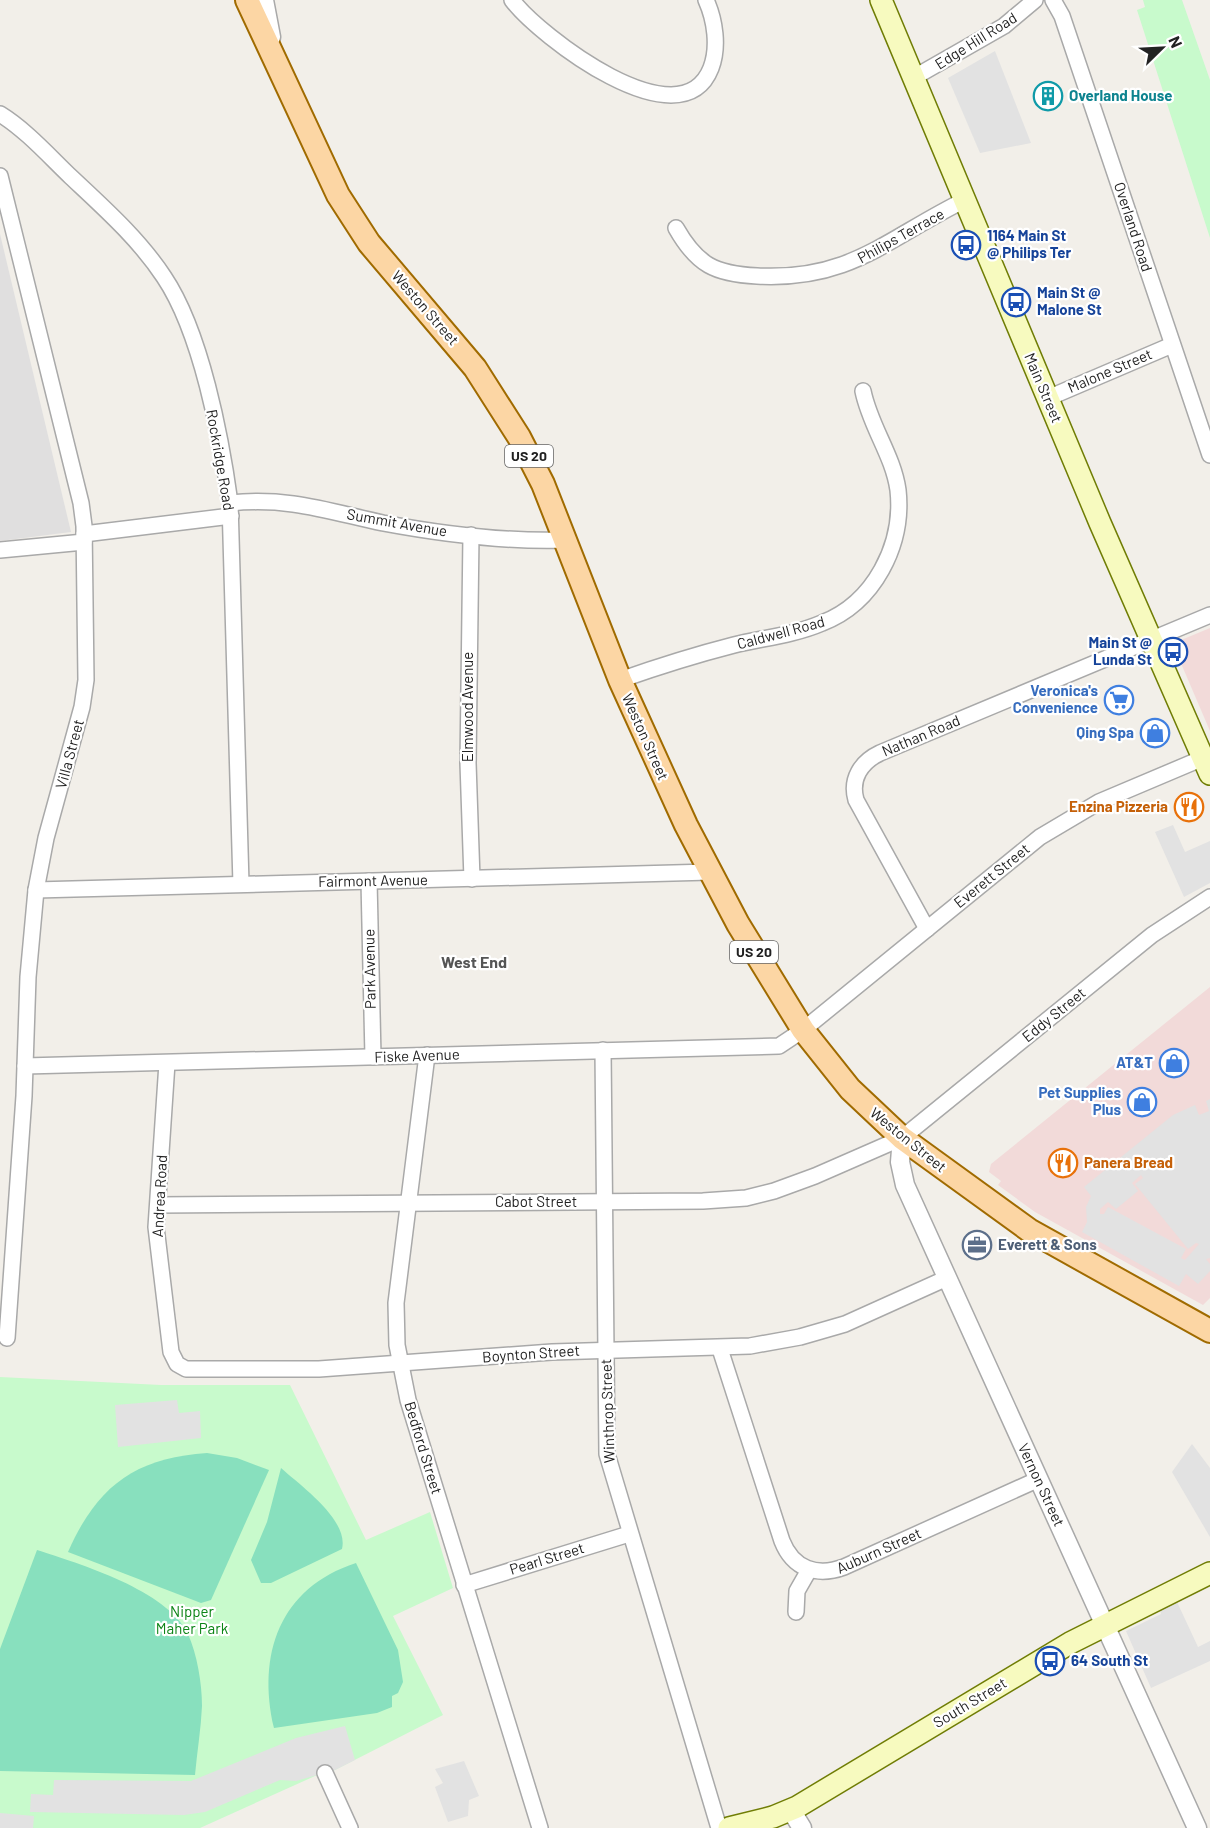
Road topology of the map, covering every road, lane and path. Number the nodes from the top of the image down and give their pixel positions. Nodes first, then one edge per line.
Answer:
1 (247, 0) edge
2 (264, 0) edge
3 (512, 0) edge
4 (706, 0) edge
5 (881, 0) edge
6 (1035, 0) edge
7 (1053, 0) edge
8 (913, 78) junction
9 (283, 79) junction
10 (0, 114) edge
11 (0, 176) edge
12 (965, 200) junction
13 (675, 228) dead end
14 (1172, 345) junction
15 (863, 392) dead end
16 (1048, 398) junction
17 (1210, 455) edge
18 (230, 509) junction
19 (471, 535) junction
20 (84, 538) junction
21 (565, 540) junction
22 (0, 550) edge
23 (1210, 615) edge
24 (1151, 640) junction
25 (620, 680) junction
26 (1207, 766) edge
27 (710, 872) junction
28 (472, 879) junction
29 (369, 881) junction
30 (241, 884) junction
31 (36, 890) junction
32 (1210, 897) edge
33 (927, 929) junction
34 (803, 1030) junction
35 (603, 1050) junction
36 (427, 1055) junction
37 (373, 1057) junction
38 (167, 1063) junction
39 (26, 1066) junction
40 (902, 1138) junction
41 (604, 1202) junction
42 (408, 1203) junction
43 (158, 1205) junction
44 (6, 1242) edge
45 (947, 1278) junction
46 (1210, 1331) edge
47 (6, 1338) dead end
48 (720, 1349) junction
49 (605, 1350) junction
50 (177, 1364) joint
51 (399, 1364) junction
52 (1039, 1479) junction
53 (629, 1534) junction
54 (809, 1570) junction
55 (1210, 1573) edge
56 (464, 1585) junction
57 (796, 1611) dead end
58 (1104, 1624) junction
59 (325, 1773) dead end
60 (791, 1810) junction
61 (350, 1828) edge
62 (540, 1828) edge
63 (719, 1828) edge
64 (729, 1828) edge
65 (802, 1828) edge
66 (1197, 1828) edge

1 - 9 main road, Weston Street / US 20
2 - 9 street
3 - 4 street
5 - 8 main road, Main Street
6 - 8 street, Edge Hill Road
7 - 14 street, Overland Road
8 - 12 main road, Main Street
9 - 21 main road, Weston Street / US 20
10 - 18 street, Rockridge Road
11 - 20 street, Villa Street
12 - 13 street, Philips Terrace
12 - 16 main road, Main Street
14 - 16 street, Malone Street
14 - 17 street, Overland Road
15 - 25 street, Caldwell Road
16 - 24 main road, Main Street
18 - 19 street, Summit Avenue
18 - 20 street, Summit Avenue
18 - 30 street, Rockridge Road
19 - 21 street, Summit Avenue
19 - 28 street, Elmwood Avenue
20 - 22 street, Summit Avenue
20 - 31 street, Villa Street
21 - 25 main road, Weston Street / US 20
23 - 24 street, Nathan Road
24 - 26 main road, Main Street
24 - 33 street, Nathan Road
25 - 27 main road, Weston Street / US 20
26 - 33 street, Everett Street
27 - 28 street, Fairmont Avenue
27 - 34 main road, Weston Street / US 20
28 - 29 street, Fairmont Avenue
29 - 30 street, Fairmont Avenue
29 - 37 street, Park Avenue
30 - 31 street, Fairmont Avenue
31 - 39 street, Villa Street
32 - 40 street, Eddy Street
33 - 34 street, Everett Street
34 - 35 street, Fiske Avenue
34 - 40 main road, Weston Street / US 20
35 - 36 street, Fiske Avenue
35 - 41 street, Winthrop Street
36 - 37 street, Fiske Avenue
36 - 42 street, Bedford Street
37 - 38 street, Fiske Avenue
38 - 39 street, Fiske Avenue
38 - 43 street, Andrea Road
39 - 44 street, Villa Street
40 - 41 street, Cabot Street
40 - 45 street, Vernon Street
40 - 46 main road, Weston Street / US 20
41 - 42 street, Cabot Street
41 - 49 street, Winthrop Street
42 - 43 street, Cabot Street
42 - 51 street, Bedford Street
43 - 50 street, Andrea Road
44 - 47 street, Villa Street
45 - 48 street, Boynton Street
45 - 52 street, Vernon Street
48 - 49 street, Boynton Street
48 - 54 street
49 - 51 street, Boynton Street
49 - 53 street, Winthrop Street
50 - 51 street, Boynton Street
51 - 56 street, Bedford Street
52 - 54 street, Auburn Street
52 - 58 street, Vernon Street
53 - 56 street, Pearl Street
53 - 63 street, Winthrop Street
54 - 57 street
55 - 58 main road, South Street
56 - 62 street, Bedford Street
58 - 60 main road, South Street
58 - 66 street, Vernon Street
59 - 61 street
60 - 64 main road, South Street
60 - 65 street

